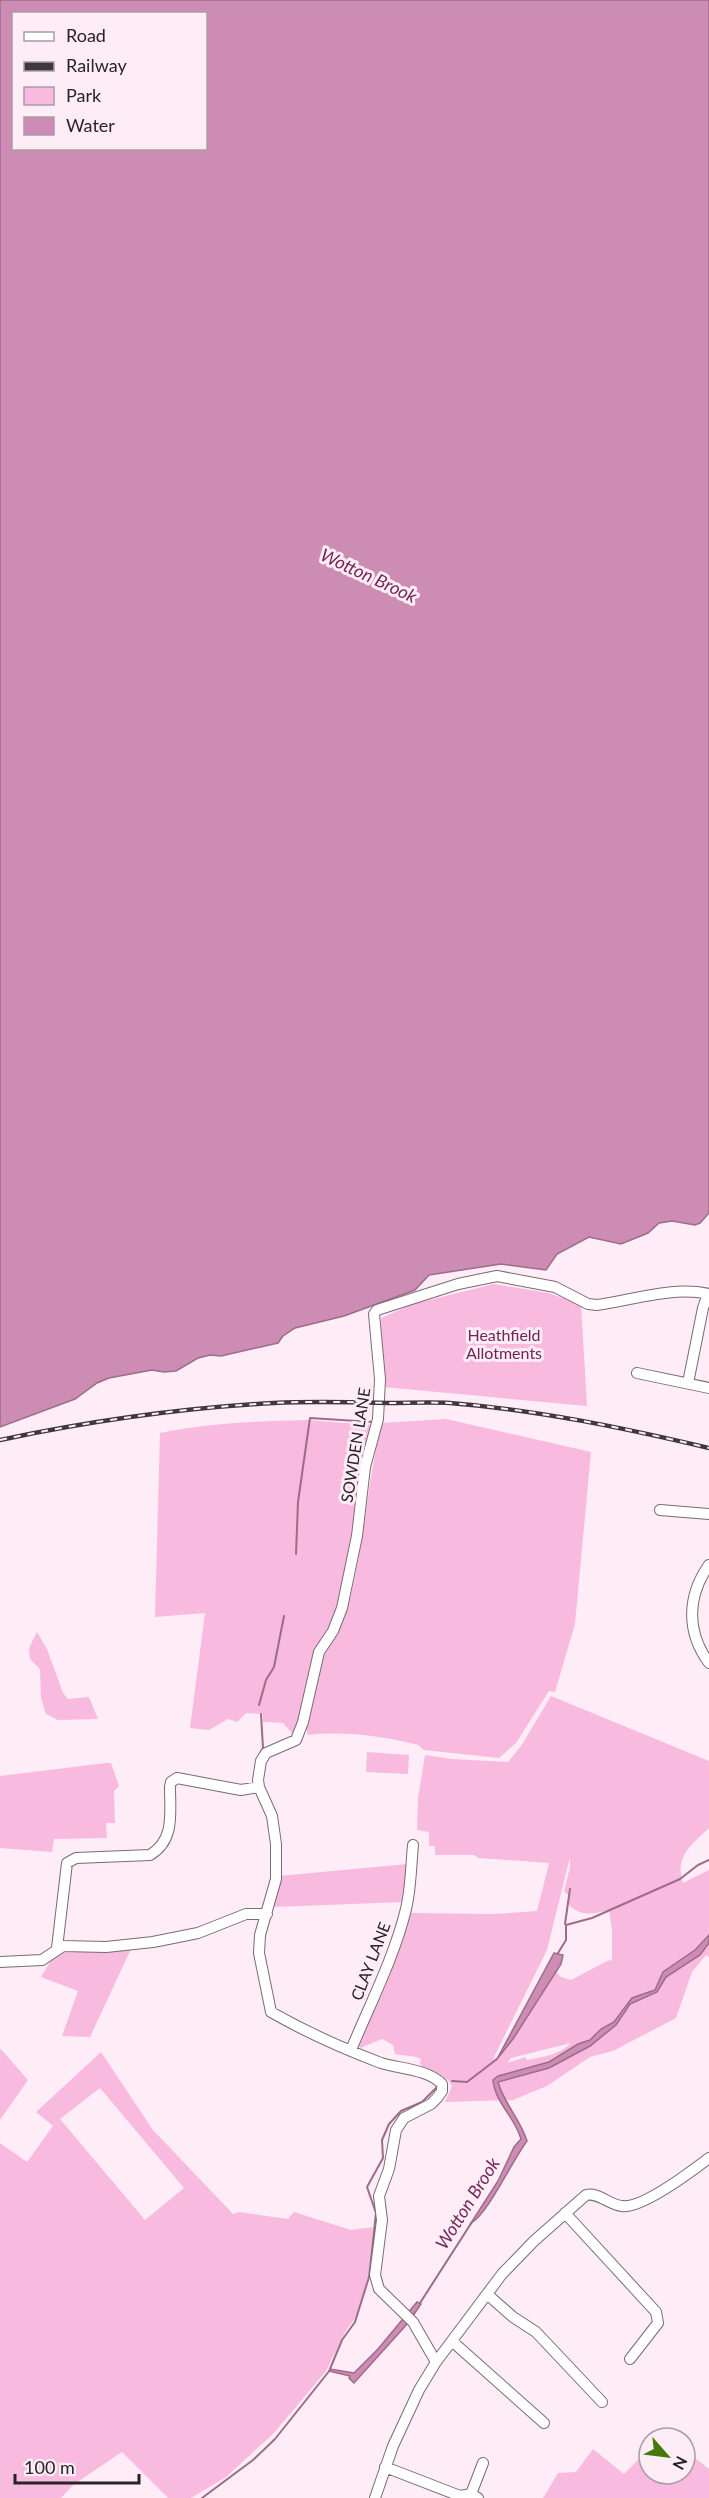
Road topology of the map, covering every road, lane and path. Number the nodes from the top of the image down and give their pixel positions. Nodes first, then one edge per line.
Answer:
1 (709, 1294) edge
2 (637, 1373) dead end
3 (688, 1383) junction
4 (709, 1388) edge
5 (660, 1510) dead end
6 (709, 1514) edge
7 (709, 1565) edge
8 (709, 1663) edge
9 (258, 1787) junction
10 (412, 1845) dead end
11 (267, 1914) junction
12 (57, 1948) junction
13 (0, 1962) edge
14 (351, 2050) junction
15 (709, 2158) edge
16 (565, 2213) junction
17 (488, 2295) junction
18 (453, 2342) junction
19 (630, 2359) dead end
20 (436, 2362) junction
21 (602, 2402) dead end
22 (544, 2422) dead end
23 (483, 2463) dead end
24 (385, 2467) junction
25 (475, 2496) edge
26 (375, 2498) edge

1 - 3 street
1 - 9 street, SOWDEN LANE
2 - 3 street
3 - 4 street
5 - 6 street
7 - 8 street
9 - 11 street
9 - 12 street
10 - 14 street, CLAY LANE
11 - 12 street
11 - 14 street
12 - 13 street
14 - 20 street
15 - 16 street
16 - 17 street
16 - 19 street
17 - 18 street
17 - 21 street
18 - 20 street
18 - 22 street
20 - 24 street
23 - 25 street
24 - 25 street
24 - 26 street

